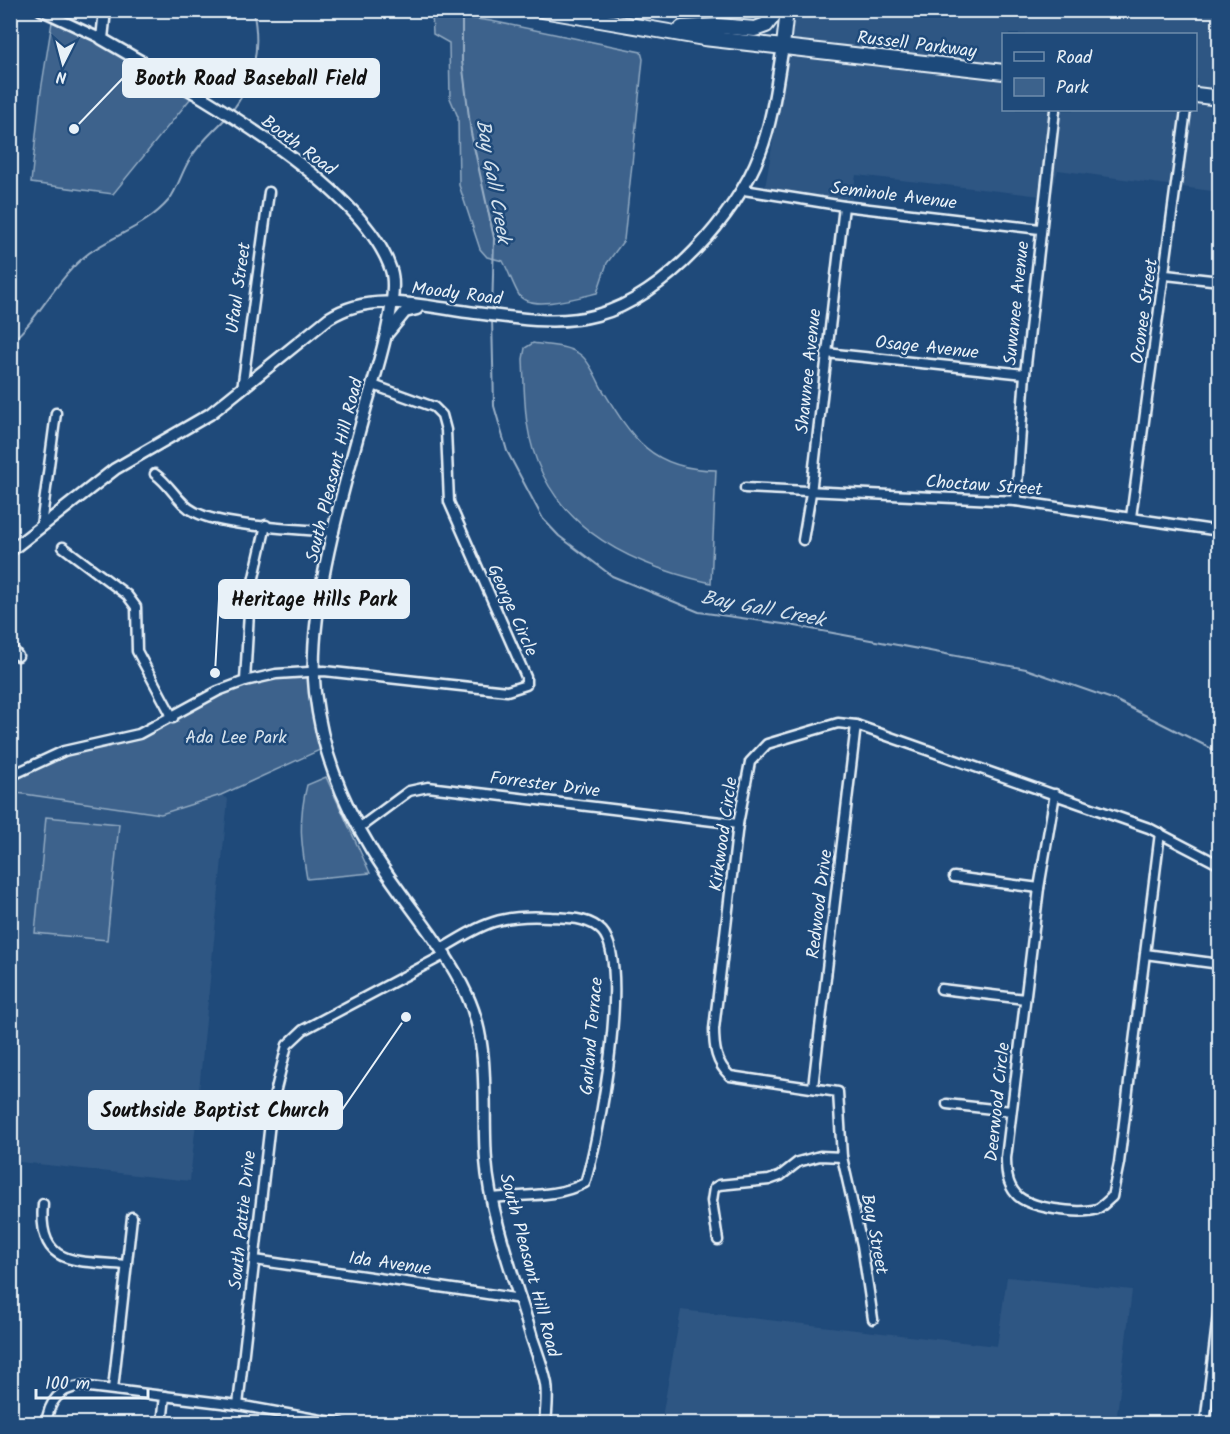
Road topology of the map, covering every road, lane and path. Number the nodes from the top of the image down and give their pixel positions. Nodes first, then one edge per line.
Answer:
1 (40, 10) edge
2 (105, 10) edge
3 (542, 10) edge
4 (777, 10) edge
5 (787, 10) edge
6 (657, 30) junction
7 (102, 39) junction
8 (783, 46) junction
9 (1002, 72) edge
10 (1197, 95) edge
11 (1220, 98) edge
12 (1055, 111) edge
13 (1186, 111) edge
14 (744, 190) junction
15 (269, 192) dead end
16 (844, 206) junction
17 (1040, 229) junction
18 (1166, 275) junction
19 (1220, 281) edge
20 (391, 303) junction
21 (430, 308) junction
22 (384, 336) junction
23 (826, 353) junction
24 (1025, 374) junction
25 (373, 385) junction
26 (242, 389) junction
27 (56, 413) dead end
28 (155, 474) dead end
29 (745, 488) dead end
30 (811, 493) junction
31 (1016, 501) junction
32 (1131, 517) junction
33 (266, 525) junction
34 (41, 526) junction
35 (1220, 531) edge
36 (334, 532) junction
37 (803, 540) dead end
38 (63, 547) dead end
39 (10, 551) edge
40 (10, 645) edge
41 (18, 656) dead end
42 (314, 671) junction
43 (245, 681) junction
44 (173, 718) junction
45 (856, 725) junction
46 (10, 776) edge
47 (1055, 794) junction
48 (738, 824) junction
49 (359, 828) junction
50 (1160, 833) junction
51 (1220, 865) edge
52 (954, 877) dead end
53 (1039, 888) junction
54 (445, 951) junction
55 (1145, 954) junction
56 (1220, 964) edge
57 (941, 989) dead end
58 (1024, 999) junction
59 (813, 1087) junction
60 (947, 1104) dead end
61 (1011, 1111) junction
62 (842, 1156) junction
63 (493, 1198) junction
64 (44, 1204) dead end
65 (132, 1217) dead end
66 (718, 1240) dead end
67 (255, 1260) junction
68 (127, 1265) junction
69 (1220, 1298) edge
70 (521, 1299) junction
71 (873, 1318) dead end
72 (113, 1389) junction
73 (165, 1396) junction
74 (238, 1405) junction
75 (46, 1424) edge
76 (162, 1424) edge
77 (343, 1424) edge
78 (545, 1424) edge
79 (1205, 1424) edge

1 - 7 street, Booth Road
2 - 7 street
3 - 6 main road, Russell Parkway
4 - 6 main road
5 - 8 main road, Moody Road
6 - 8 main road, Russell Parkway
7 - 20 street, Booth Road
8 - 9 main road, Russell Parkway
8 - 14 street, Moody Road
10 - 11 main road
12 - 17 street, Suwanee Avenue
13 - 18 street, Oconee Street
14 - 16 street, Seminole Avenue
14 - 21 street, Moody Road
15 - 26 street, Ufaul Street
16 - 17 street, Seminole Avenue
16 - 23 street, Shawnee Avenue
17 - 24 street, Suwanee Avenue
18 - 19 street
18 - 32 street, Oconee Street
20 - 21 street, Moody Road
20 - 22 street, South Pleasant Hill Road
20 - 26 street, Moody Road
21 - 22 street
22 - 25 street, South Pleasant Hill Road
23 - 24 street, Osage Avenue
23 - 30 street, Shawnee Avenue
24 - 31 street, Suwanee Avenue
25 - 36 street, South Pleasant Hill Road
25 - 42 street, George Circle
26 - 34 street, Moody Road
27 - 34 street
28 - 33 street
29 - 30 street, Choctaw Street
30 - 31 street, Choctaw Street
30 - 37 street, Shawnee Avenue
31 - 32 street, Choctaw Street
32 - 35 street, Choctaw Street
33 - 36 street
33 - 43 street
34 - 39 street, Moody Road
36 - 42 street, South Pleasant Hill Road
38 - 44 street
40 - 41 street
42 - 43 street
42 - 49 street, South Pleasant Hill Road
43 - 44 street
44 - 46 street
45 - 47 street, Kirkwood Circle
45 - 48 street, Kirkwood Circle
45 - 59 street, Redwood Drive
47 - 50 street, Kirkwood Circle
47 - 53 street, Deerwood Circle
48 - 49 street, Forrester Drive
48 - 59 street, Kirkwood Circle
49 - 54 street, South Pleasant Hill Road
50 - 51 street, Kirkwood Circle
50 - 55 street, Deerwood Circle
52 - 53 street
53 - 58 street, Deerwood Circle
54 - 63 street, South Pleasant Hill Road
54 - 63 street, Garland Terrace
54 - 67 street, South Pattie Drive
55 - 56 street
55 - 61 street, Deerwood Circle
57 - 58 street
58 - 61 street, Deerwood Circle
59 - 62 street, Kirkwood Circle
60 - 61 street
62 - 66 street
62 - 71 street, Bay Street
63 - 70 street, South Pleasant Hill Road
64 - 68 street
65 - 68 street
67 - 70 street, Ida Avenue
67 - 74 street, South Pattie Drive
68 - 72 street
69 - 79 street
70 - 78 street, South Pleasant Hill Road
72 - 73 street
72 - 75 street
73 - 74 street
73 - 76 street
74 - 77 street

